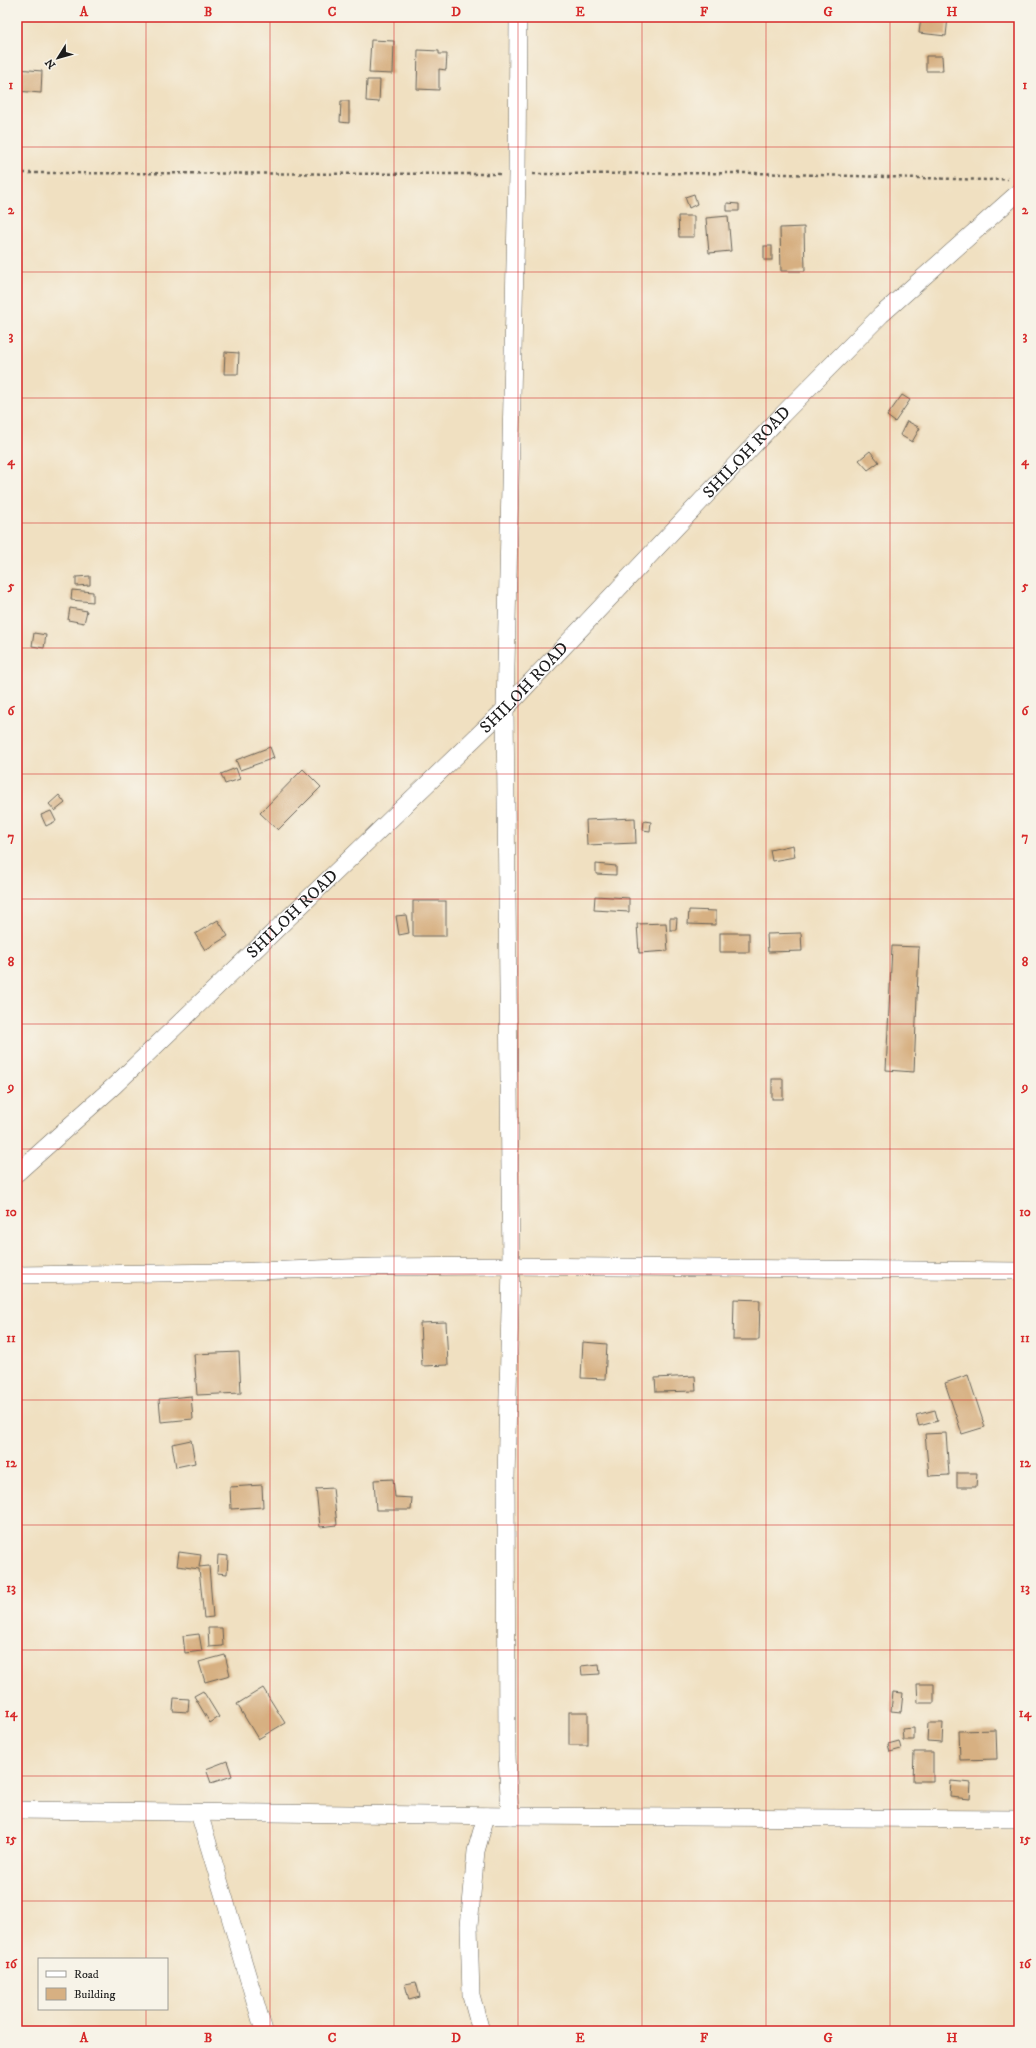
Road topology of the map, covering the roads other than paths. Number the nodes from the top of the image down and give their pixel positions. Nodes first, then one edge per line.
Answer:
1 (518, 17) edge
2 (1019, 192) edge
3 (505, 709) junction
4 (17, 1173) edge
5 (511, 1266) junction
6 (1019, 1271) edge
7 (17, 1275) edge
8 (17, 1810) edge
9 (199, 1813) junction
10 (486, 1816) junction
11 (510, 1816) junction
12 (1019, 1819) edge
13 (264, 2031) edge
14 (481, 2031) edge

1 - 3 street
2 - 3 street, SHILOH ROAD
3 - 4 street, SHILOH ROAD
3 - 5 street
5 - 6 street
5 - 7 street
5 - 11 street
8 - 9 street
9 - 10 street
9 - 13 street
10 - 11 street
10 - 14 street
11 - 12 street

